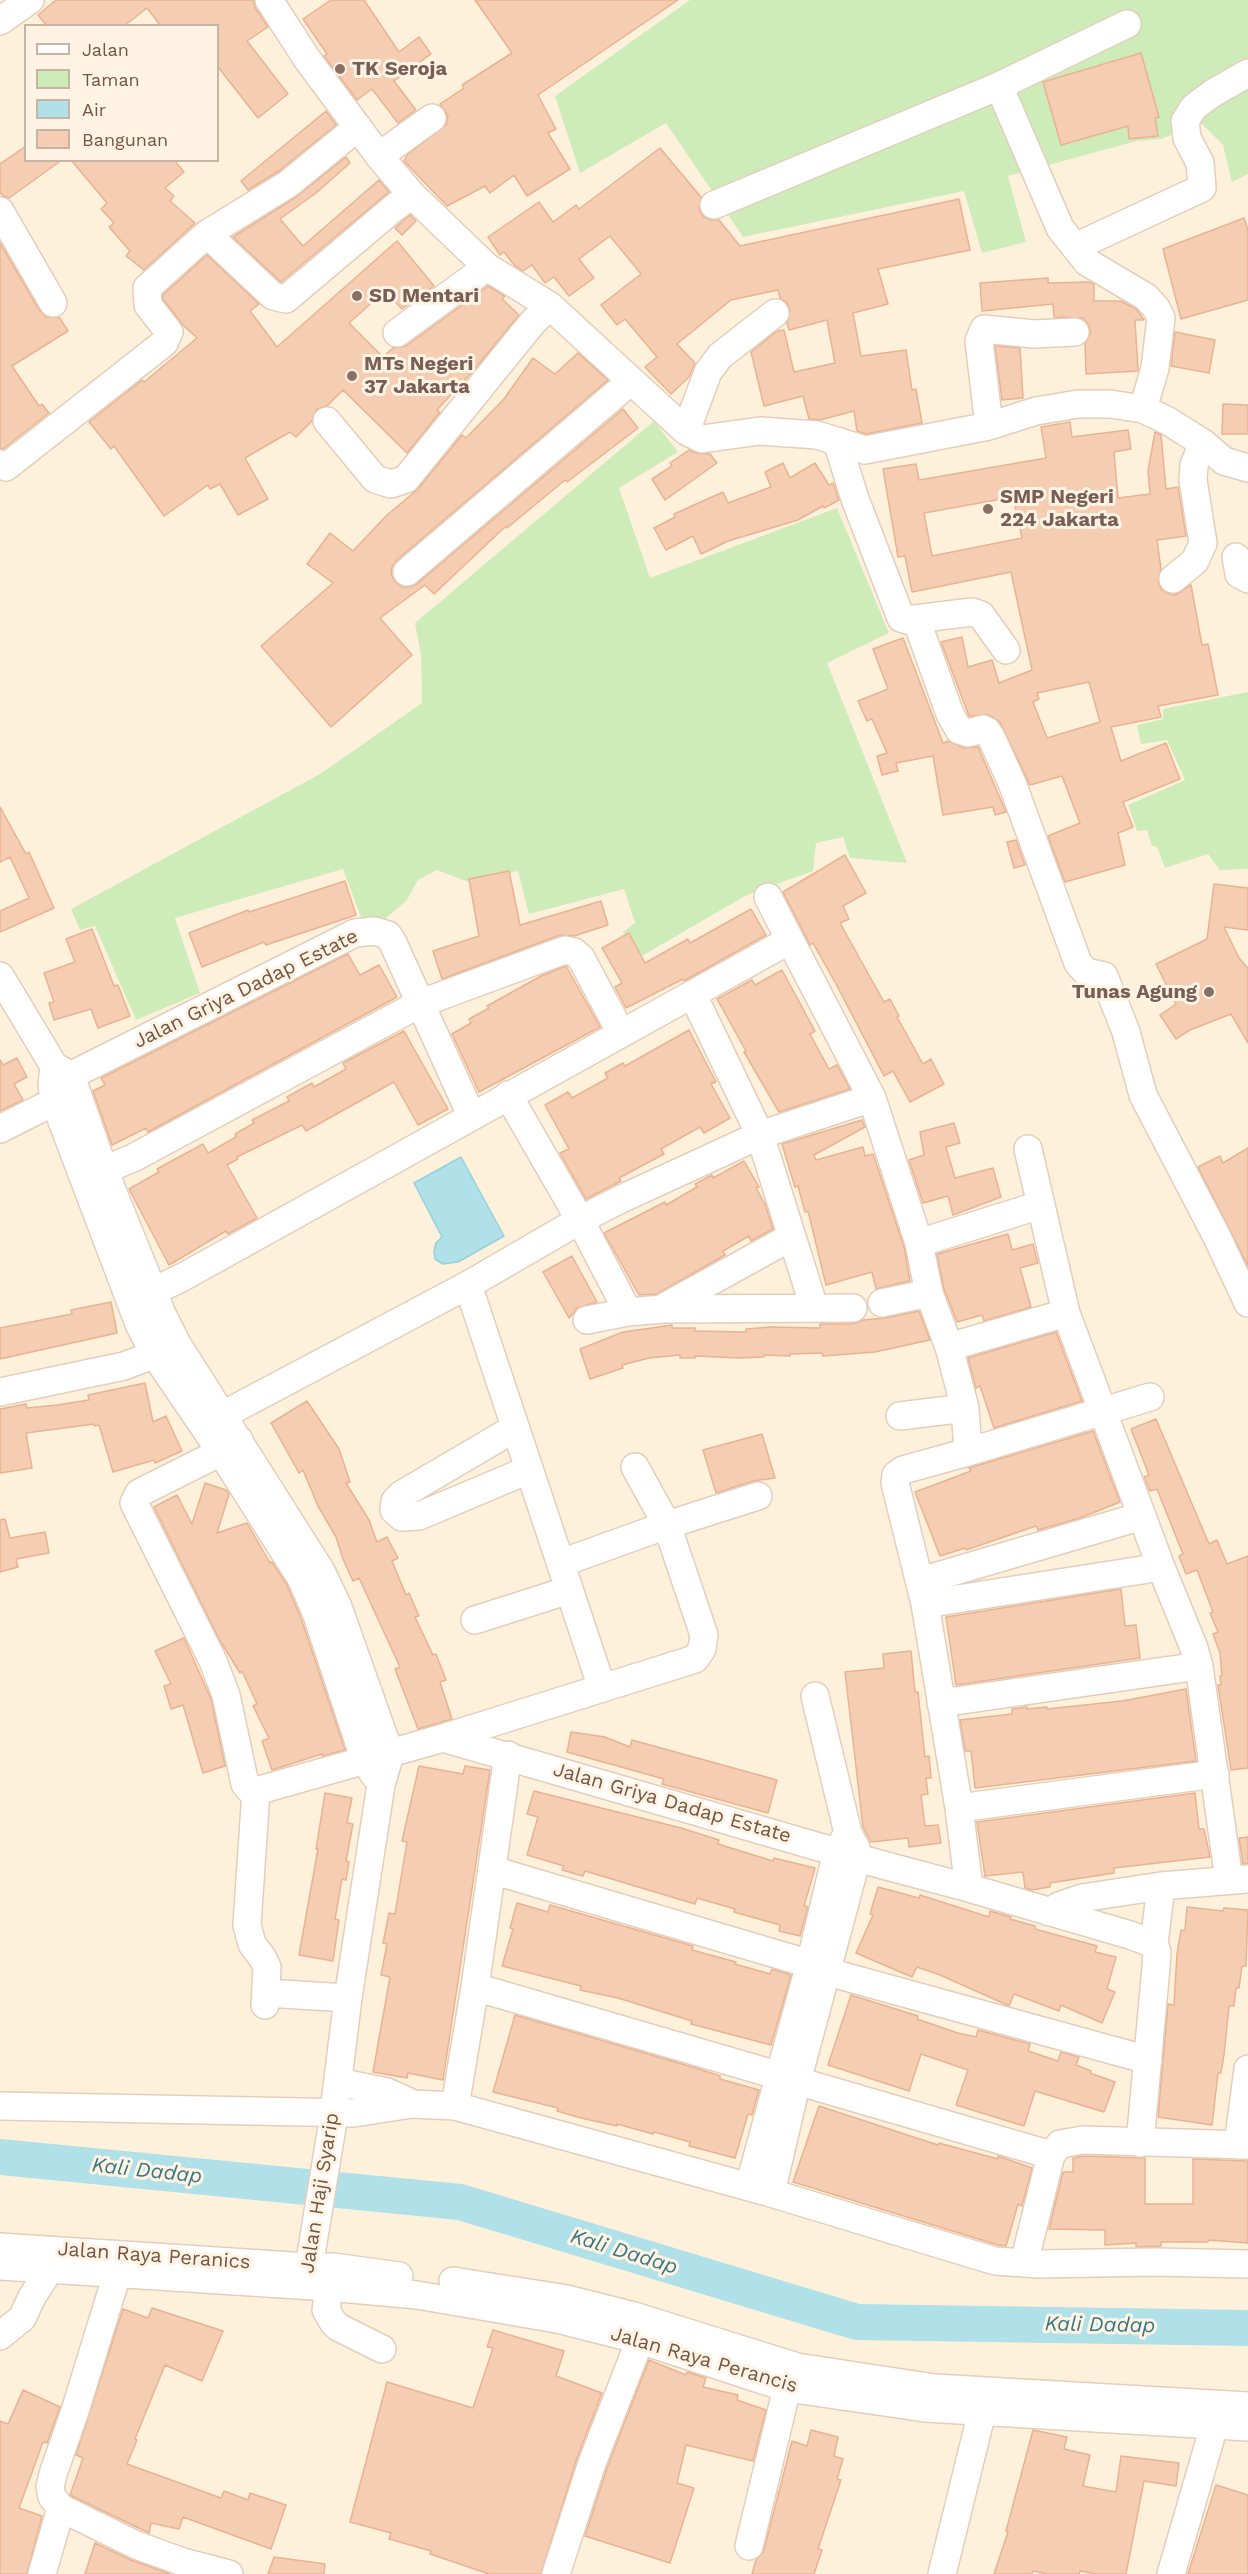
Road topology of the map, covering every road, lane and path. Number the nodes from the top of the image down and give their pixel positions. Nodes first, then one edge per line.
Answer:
1 (30, 0) edge
2 (269, 0) edge
3 (0, 21) edge
4 (1127, 24) dead end
5 (1248, 73) edge
6 (999, 86) junction
7 (432, 118) dead end
8 (358, 127) junction
9 (380, 156) junction
10 (412, 195) junction
11 (714, 205) dead end
12 (0, 211) edge
13 (207, 234) junction
14 (1075, 247) junction
15 (487, 267) junction
16 (53, 303) dead end
17 (550, 306) junction
18 (775, 313) dead end
19 (1075, 332) dead end
20 (397, 333) dead end
21 (631, 381) junction
22 (1143, 409) junction
23 (327, 421) dead end
24 (989, 426) junction
25 (686, 431) junction
26 (837, 441) junction
27 (1203, 443) junction
28 (0, 464) edge
29 (1248, 468) edge
30 (407, 572) dead end
31 (1173, 579) dead end
32 (916, 619) junction
33 (1006, 650) dead end
34 (768, 897) dead end
35 (790, 940) junction
36 (0, 976) edge
37 (693, 995) junction
38 (419, 1004) junction
39 (621, 1033) junction
40 (61, 1084) junction
41 (508, 1095) junction
42 (872, 1098) junction
43 (471, 1115) junction
44 (0, 1129) edge
45 (760, 1135) junction
46 (1028, 1149) dead end
47 (104, 1170) junction
48 (1040, 1205) junction
49 (580, 1220) junction
50 (791, 1237) junction
51 (918, 1243) junction
52 (468, 1285) junction
53 (154, 1291) junction
54 (929, 1293) junction
55 (882, 1303) dead end
56 (1248, 1303) edge
57 (814, 1307) junction
58 (663, 1308) junction
59 (853, 1308) dead end
60 (628, 1312) junction
61 (1066, 1313) junction
62 (587, 1320) dead end
63 (949, 1347) junction
64 (166, 1350) junction
65 (0, 1392) edge
66 (1150, 1397) dead end
67 (965, 1408) junction
68 (1103, 1412) junction
69 (900, 1416) dead end
70 (212, 1421) junction
71 (516, 1428) junction
72 (230, 1446) junction
73 (968, 1452) junction
74 (635, 1467) dead end
75 (528, 1470) junction
76 (758, 1496) dead end
77 (1142, 1516) junction
78 (667, 1525) junction
79 (561, 1563) junction
80 (1161, 1567) junction
81 (569, 1590) junction
82 (923, 1592) junction
83 (475, 1620) dead end
84 (1199, 1666) junction
85 (602, 1688) junction
86 (815, 1696) dead end
87 (941, 1703) junction
88 (443, 1738) junction
89 (508, 1755) junction
90 (377, 1757) junction
91 (1215, 1774) junction
92 (256, 1791) junction
93 (959, 1808) junction
94 (847, 1848) junction
95 (492, 1870) junction
96 (1239, 1879) edge
97 (1161, 1886) junction
98 (969, 1888) junction
99 (1049, 1912) junction
100 (1154, 1944) junction
101 (819, 1968) junction
102 (475, 1987) junction
103 (348, 1998) junction
104 (1148, 2060) junction
105 (1248, 2069) edge
106 (788, 2078) junction
107 (0, 2106) edge
108 (334, 2106) junction
109 (455, 2106) junction
110 (1140, 2143) junction
111 (1243, 2145) edge
112 (1051, 2155) junction
113 (760, 2190) junction
114 (0, 2247) edge
115 (1024, 2263) junction
116 (121, 2264) junction
117 (1248, 2264) edge
118 (0, 2266) edge
119 (50, 2269) junction
120 (314, 2270) junction
121 (0, 2336) edge
122 (640, 2340) junction
123 (382, 2349) dead end
124 (787, 2388) junction
125 (1248, 2406) edge
126 (982, 2412) junction
127 (1212, 2424) junction
128 (1248, 2427) edge
129 (61, 2508) junction
130 (749, 2546) dead end
131 (42, 2574) edge
132 (229, 2574) edge
133 (556, 2574) edge
134 (942, 2574) edge
135 (1171, 2574) edge

1 - 3 street
2 - 8 street
4 - 6 street
5 - 14 street
6 - 11 street
6 - 14 street
7 - 9 street
8 - 9 street
8 - 13 street
9 - 10 street
10 - 13 street
10 - 15 street
12 - 16 street
13 - 28 street
14 - 22 street
15 - 17 street
15 - 20 street
17 - 21 street
17 - 23 street
18 - 25 street
19 - 24 street
21 - 25 street
21 - 30 street
22 - 24 street
22 - 27 street
24 - 26 street
25 - 26 street
26 - 32 street
27 - 29 street
27 - 31 street
32 - 33 street
32 - 56 street
34 - 35 street
35 - 37 street
35 - 42 street
36 - 40 street
37 - 39 street
37 - 45 street
38 - 39 street
38 - 40 street, Jalan Griya Dadap Estate
38 - 43 street, Jalan Griya Dadap Estate
38 - 47 street
39 - 41 street
40 - 44 street, Jalan Griya Dadap Estate
40 - 47 street
40 - 64 street
41 - 43 street
41 - 49 street
42 - 45 street
42 - 51 street
43 - 53 street
45 - 49 street
45 - 50 street
46 - 48 street
47 - 53 street
48 - 51 street
48 - 61 street
49 - 52 street
49 - 60 street
50 - 57 street
50 - 58 street
51 - 54 street
52 - 70 street
52 - 71 street
53 - 64 street
54 - 55 street
54 - 63 street
57 - 58 street
57 - 59 street
58 - 60 street
60 - 62 street
61 - 63 street
61 - 68 street
63 - 67 street
64 - 65 street
64 - 70 street
66 - 68 street
67 - 69 street
67 - 73 street
68 - 73 street
68 - 77 street
70 - 72 street
71 - 75 street
71 - 75 street
72 - 90 street
72 - 92 street
73 - 82 street
74 - 78 street
75 - 79 street
76 - 78 street
77 - 80 street
77 - 82 street
78 - 79 street
78 - 85 street
79 - 81 street
80 - 82 street
80 - 84 street
81 - 83 street
81 - 85 street
82 - 87 street
84 - 87 street
84 - 91 street
85 - 88 street
86 - 94 street
87 - 93 street
88 - 89 street, Jalan Griya Dadap Estate
88 - 90 street
89 - 94 street, Jalan Griya Dadap Estate
89 - 95 street
90 - 92 street
90 - 103 street
91 - 93 street
91 - 96 street
92 - 103 street
93 - 98 street
94 - 98 street, Jalan Griya Dadap Estate
94 - 101 street
95 - 101 street
95 - 102 street
96 - 97 street
97 - 99 street
97 - 100 street
98 - 99 street, Jalan Griya Dadap Estate
99 - 100 street, Jalan Griya Dadap Estate
100 - 104 street
101 - 104 street
101 - 106 street
102 - 106 street
102 - 109 street
103 - 108 street
104 - 110 street
105 - 111 street
106 - 112 street
106 - 113 street
107 - 108 street
108 - 109 street
108 - 120 street, Jalan Haji Syarip
109 - 113 street
110 - 111 street
110 - 112 street
112 - 115 street
113 - 115 street
114 - 116 street, Jalan Raya Peranics
115 - 117 street
116 - 119 street, Jalan Raya Peranics
116 - 120 street, Jalan Raya Peranics
116 - 129 street
118 - 119 street, Jalan Raya Peranics
119 - 121 street
120 - 122 street, Jalan Raya Perancis
120 - 123 street, Jalan Haji Syarip
120 - 125 street, Jalan Raya Perancis
122 - 124 street, Jalan Raya Perancis
122 - 133 street
124 - 126 street, Jalan Raya Perancis
124 - 130 street
126 - 127 street, Jalan Raya Perancis
126 - 134 street
127 - 128 street, Jalan Raya Perancis
127 - 135 street
129 - 131 street
129 - 132 street

